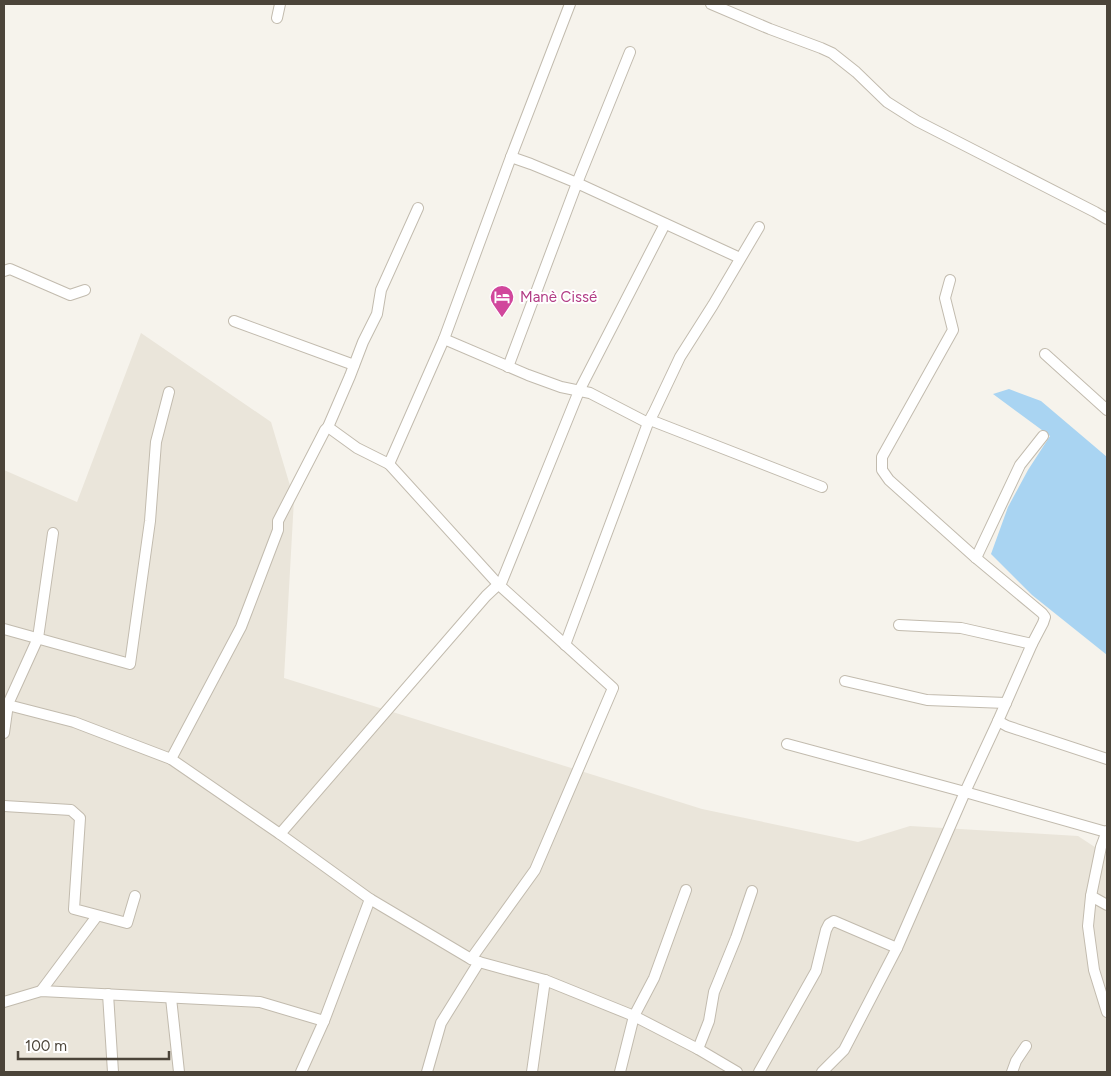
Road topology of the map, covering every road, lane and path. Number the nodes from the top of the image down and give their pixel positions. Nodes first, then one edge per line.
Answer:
1 (280, 4) edge
2 (570, 4) edge
3 (711, 4) edge
4 (277, 18) dead end
5 (630, 52) dead end
6 (511, 157) junction
7 (577, 183) junction
8 (418, 208) dead end
9 (1107, 219) edge
10 (665, 224) junction
11 (758, 227) dead end
12 (740, 258) junction
13 (4, 271) edge
14 (950, 280) dead end
15 (85, 290) dead end
16 (234, 321) dead end
17 (444, 339) junction
18 (1046, 354) dead end
19 (354, 365) junction
20 (508, 366) junction
21 (579, 391) junction
22 (169, 392) dead end
23 (1107, 410) edge
24 (649, 422) junction
25 (328, 427) junction
26 (1043, 436) dead end
27 (389, 464) junction
28 (822, 487) dead end
29 (53, 533) dead end
30 (976, 558) junction
31 (498, 584) junction
32 (899, 625) dead end
33 (4, 628) edge
34 (38, 638) junction
35 (1032, 644) junction
36 (565, 645) junction
37 (845, 681) dead end
38 (1006, 703) junction
39 (6, 704) edge
40 (998, 721) junction
41 (4, 733) edge
42 (786, 744) dead end
43 (171, 759) junction
44 (1107, 759) edge
45 (965, 792) junction
46 (4, 806) edge
47 (1107, 831) edge
48 (280, 834) junction
49 (686, 890) dead end
50 (752, 891) dead end
51 (135, 896) dead end
52 (1091, 896) junction
53 (370, 899) junction
54 (1107, 906) edge
55 (97, 916) junction
56 (897, 948) junction
57 (475, 960) junction
58 (545, 980) junction
59 (41, 990) junction
60 (108, 994) junction
61 (171, 998) junction
62 (4, 1002) edge
63 (1107, 1012) edge
64 (634, 1016) junction
65 (324, 1021) junction
66 (1026, 1046) dead end
67 (698, 1049) junction
68 (113, 1072) edge
69 (179, 1072) edge
70 (301, 1072) edge
71 (427, 1072) edge
72 (532, 1072) edge
73 (620, 1072) edge
74 (737, 1072) edge
75 (759, 1072) edge
76 (822, 1072) edge
77 (1012, 1072) edge

1 - 4 street
2 - 6 street
3 - 9 street
5 - 7 street
6 - 7 street
6 - 17 street
7 - 10 street
7 - 20 street
8 - 19 street
10 - 12 street
10 - 21 street
11 - 12 street
12 - 24 street
13 - 15 street
14 - 30 street
16 - 19 street
17 - 20 street
17 - 27 street
18 - 23 street
19 - 25 street
20 - 21 street
21 - 24 street
21 - 31 street
22 - 34 street
24 - 28 street
24 - 36 street
25 - 27 street
25 - 43 street
26 - 30 street
27 - 31 street
29 - 34 street
30 - 35 street
31 - 36 street
31 - 48 street
32 - 35 street
33 - 34 street
34 - 39 street
35 - 38 street
36 - 57 street
37 - 38 street
38 - 40 street
39 - 41 street
39 - 43 street
40 - 44 street
40 - 45 street
42 - 45 street
43 - 48 street
45 - 47 street
45 - 56 street
46 - 55 street
47 - 52 street
48 - 53 street
49 - 64 street
50 - 67 street
51 - 55 street
52 - 54 street
52 - 63 street
53 - 57 street
53 - 65 street
55 - 59 street
56 - 75 street
56 - 76 street
57 - 58 street
57 - 71 street
58 - 64 street
58 - 72 street
59 - 60 street
59 - 62 street
60 - 61 street
60 - 68 street
61 - 65 street
61 - 69 street
64 - 67 street
64 - 73 street
65 - 70 street
66 - 77 street
67 - 74 street

